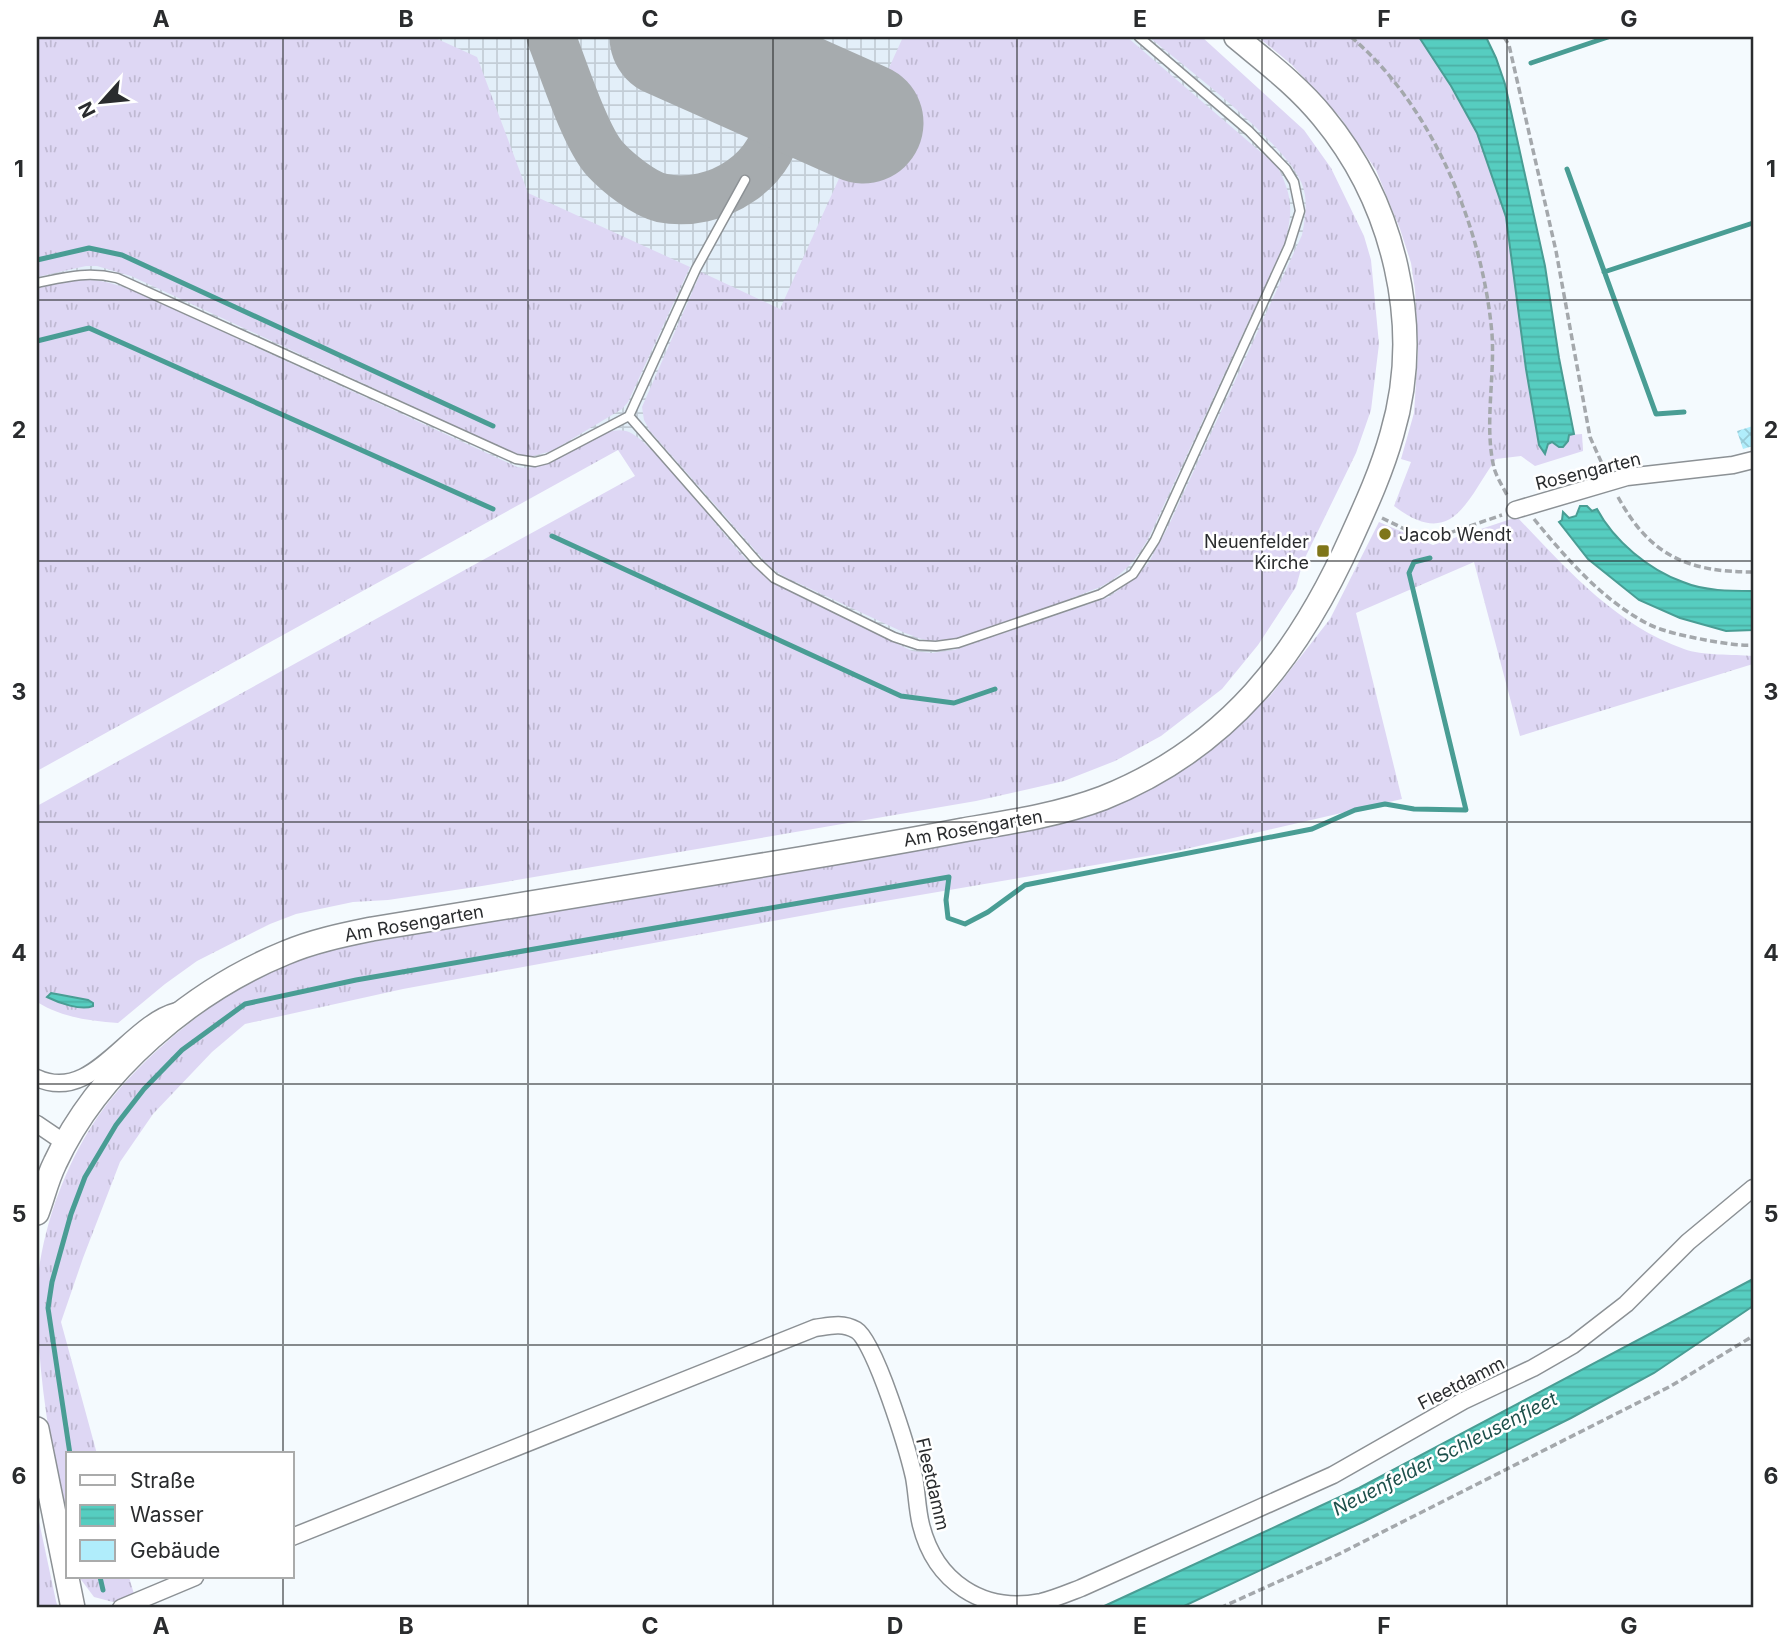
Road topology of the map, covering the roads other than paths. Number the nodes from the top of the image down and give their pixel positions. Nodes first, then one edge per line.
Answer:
1 (1139, 37) edge
2 (1236, 37) edge
3 (745, 180) dead end
4 (37, 283) edge
5 (629, 416) junction
6 (1753, 460) edge
7 (1520, 508) road end
8 (186, 1008) junction
9 (37, 1078) edge
10 (37, 1124) edge
11 (65, 1143) junction
12 (1753, 1188) edge
13 (37, 1213) edge
14 (37, 1429) edge
15 (294, 1536) edge
16 (66, 1573) edge
17 (67, 1578) edge
18 (193, 1578) edge
19 (73, 1608) edge
20 (122, 1608) edge

1 - 5 lane
2 - 8 main road, Am Rosengarten
3 - 5 lane
4 - 5 lane
6 - 7 street, Rosengarten
8 - 9 street
8 - 11 main road, Am Rosengarten
10 - 11 street
11 - 13 main road, Am Rosengarten
12 - 15 street, Fleetdamm
14 - 16 main road
17 - 19 main road
18 - 20 street

